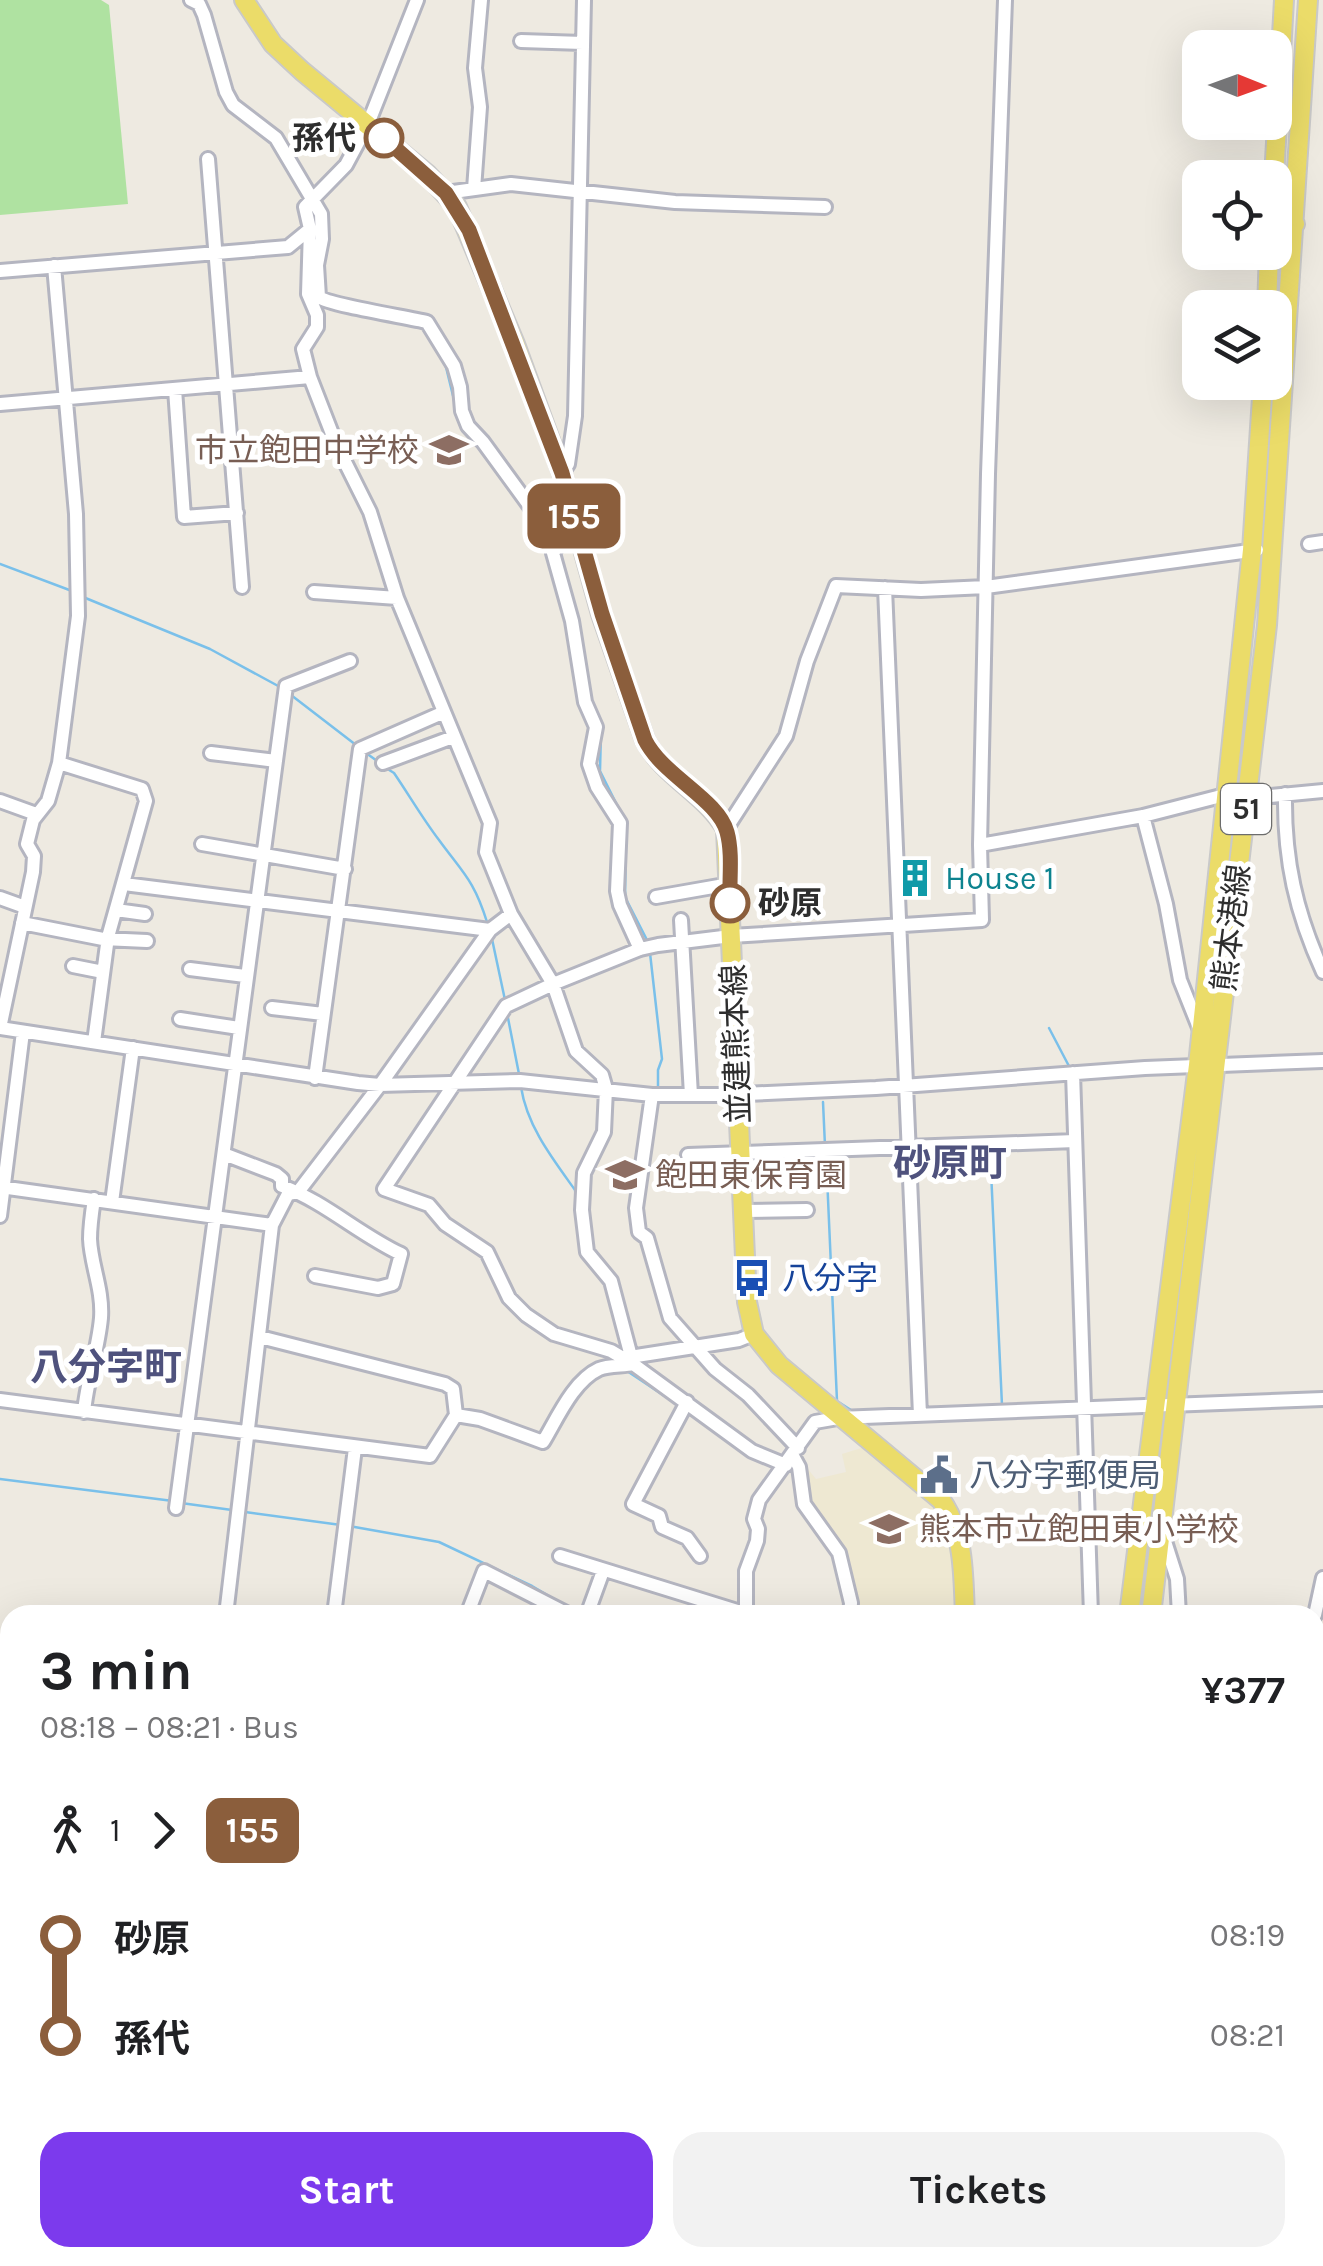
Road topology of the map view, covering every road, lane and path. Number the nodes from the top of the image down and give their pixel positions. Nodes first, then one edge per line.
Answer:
1 (191, 0) edge
2 (244, 0) edge
3 (417, 0) edge
4 (481, 0) edge
5 (584, 0) edge
6 (1005, 0) edge
7 (1284, 0) edge
8 (1308, 0) edge
9 (521, 41) dead end
10 (583, 43) junction
11 (368, 124) junction
12 (208, 158) dead end
13 (1275, 160) edge
14 (474, 189) junction
15 (446, 193) junction
16 (580, 193) junction
17 (314, 198) junction
18 (825, 208) dead end
19 (1292, 224) edge
20 (1296, 224) junction
21 (310, 229) junction
22 (215, 255) junction
23 (54, 266) junction
24 (0, 270) edge
25 (310, 377) junction
26 (227, 384) junction
27 (175, 389) junction
28 (65, 398) junction
29 (1261, 400) edge
30 (0, 404) edge
31 (562, 473) junction
32 (237, 513) junction
33 (580, 540) junction
34 (558, 545) junction
35 (1274, 548) junction
36 (1252, 550) junction
37 (242, 588) dead end
38 (884, 588) junction
39 (986, 588) junction
40 (314, 592) dead end
41 (396, 598) junction
42 (350, 661) dead end
43 (442, 712) junction
44 (453, 738) junction
45 (211, 753) dead end
46 (276, 761) junction
47 (58, 763) junction
48 (382, 763) dead end
49 (1323, 791) edge
50 (1248, 793) junction
51 (1224, 794) junction
52 (1284, 794) junction
53 (0, 801) edge
54 (36, 814) junction
55 (1143, 816) junction
56 (726, 829) junction
57 (202, 844) dead end
58 (980, 845) junction
59 (262, 856) junction
60 (344, 869) junction
61 (124, 884) junction
62 (730, 884) junction
63 (656, 897) dead end
64 (0, 898) edge
65 (255, 901) junction
66 (25, 907) junction
67 (116, 910) junction
68 (338, 911) junction
69 (145, 914) dead end
70 (511, 914) junction
71 (681, 920) dead end
72 (22, 923) junction
73 (898, 926) junction
74 (490, 930) junction
75 (731, 936) junction
76 (108, 938) junction
77 (147, 941) dead end
78 (682, 943) junction
79 (640, 948) junction
80 (73, 966) dead end
81 (190, 968) dead end
82 (104, 972) junction
83 (1323, 972) edge
84 (245, 976) junction
85 (553, 984) junction
86 (272, 1008) dead end
87 (323, 1014) junction
88 (180, 1020) dead end
89 (0, 1028) edge
90 (239, 1028) junction
91 (23, 1032) junction
92 (1201, 1034) junction
93 (94, 1042) junction
94 (133, 1048) junction
95 (1323, 1062) edge
96 (235, 1065) junction
97 (1206, 1065) junction
98 (1072, 1073) junction
99 (316, 1078) junction
100 (456, 1082) junction
101 (380, 1085) junction
102 (905, 1086) junction
103 (606, 1089) junction
104 (738, 1094) junction
105 (652, 1095) junction
106 (690, 1096) junction
107 (1075, 1141) junction
108 (907, 1148) junction
109 (740, 1152) junction
110 (224, 1154) junction
111 (688, 1155) dead end
112 (1, 1187) edge
113 (298, 1192) junction
114 (94, 1199) junction
115 (112, 1202) junction
116 (807, 1210) dead end
117 (743, 1211) junction
118 (0, 1216) edge
119 (214, 1216) junction
120 (272, 1226) junction
121 (315, 1276) dead end
122 (754, 1334) junction
123 (260, 1337) junction
124 (694, 1347) junction
125 (631, 1361) junction
126 (1323, 1398) edge
127 (0, 1400) edge
128 (687, 1402) junction
129 (1176, 1405) junction
130 (1154, 1406) junction
131 (1084, 1409) junction
132 (84, 1412) junction
133 (920, 1414) junction
134 (456, 1415) junction
135 (846, 1418) junction
136 (186, 1426) junction
137 (250, 1434) junction
138 (355, 1448) junction
139 (792, 1457) junction
140 (176, 1508) dead end
141 (1162, 1529) junction
142 (560, 1556) dead end
143 (700, 1556) dead end
144 (603, 1571) junction
145 (1323, 1578) edge
146 (227, 1605) edge
147 (335, 1605) edge
148 (471, 1605) edge
149 (550, 1605) edge
150 (591, 1605) edge
151 (717, 1605) edge
152 (747, 1605) edge
153 (851, 1605) edge
154 (964, 1605) edge
155 (1091, 1605) edge
156 (1130, 1605) edge
157 (1152, 1605) edge
158 (1179, 1605) edge
159 (1317, 1605) edge

1 - 17 street
2 - 11 main road
3 - 11 street
4 - 14 street
5 - 10 street
6 - 39 street
7 - 13 main road
8 - 20 main road, 熊本港線 / 51
9 - 10 street
10 - 16 street
11 - 15 main road
11 - 17 street
12 - 22 street
14 - 15 street
14 - 16 street
15 - 31 main road
16 - 18 street
16 - 31 street
17 - 21 street
17 - 34 street
19 - 20 main road
20 - 35 main road, 熊本港線 / 51
21 - 22 street
21 - 25 street
22 - 23 street
22 - 26 street
23 - 24 street
23 - 28 street
25 - 26 street
25 - 41 street
26 - 27 street
26 - 32 street
27 - 28 street
27 - 32 street
28 - 30 street
28 - 47 street
29 - 36 main road, 熊本港線 / 51
31 - 33 main road
32 - 37 street
33 - 34 street
33 - 56 main road
34 - 79 street
35 - 36 street
35 - 50 main road, 熊本港線 / 51
36 - 39 street
36 - 51 main road, 熊本港線 / 51
38 - 39 street
38 - 56 street
38 - 73 street
39 - 58 street
40 - 41 street
41 - 43 street
42 - 46 street
43 - 44 street
43 - 60 street
44 - 48 street
44 - 70 street
45 - 46 street
46 - 59 street
47 - 54 street
47 - 61 street
49 - 52 street
50 - 51 street
50 - 52 street
50 - 97 main road, 熊本港線 / 51
51 - 55 street
51 - 92 main road, 熊本港線 / 51
52 - 83 street
53 - 54 street
54 - 66 street
55 - 58 street
55 - 92 street
56 - 62 main road, 並建熊本線
57 - 59 street
58 - 73 street
59 - 60 street
59 - 65 street
60 - 68 street
61 - 65 street
61 - 67 street
62 - 63 street
62 - 75 main road, 並建熊本線
64 - 66 street
65 - 68 street
65 - 84 street
66 - 72 street
67 - 69 street
67 - 76 street
68 - 74 street
68 - 87 street
70 - 74 street
70 - 85 street
71 - 78 street
72 - 76 street
72 - 89 street
73 - 75 street
73 - 102 street
74 - 101 street
75 - 78 street
75 - 104 main road, 並建熊本線
76 - 77 street
76 - 82 street
78 - 79 street
78 - 106 street
79 - 85 street
80 - 82 street
81 - 84 street
82 - 93 street
84 - 90 street
85 - 100 street
85 - 103 street
86 - 87 street
87 - 99 street
88 - 90 street
89 - 91 street
90 - 96 street
91 - 93 street
91 - 112 street
92 - 97 main road, 熊本港線 / 51
93 - 94 street
94 - 96 street
94 - 115 street
95 - 97 street
96 - 99 street
96 - 110 street
97 - 98 street
97 - 129 main road, 熊本港線 / 51
97 - 130 main road, 熊本港線 / 51
98 - 102 street
98 - 107 street
99 - 101 street
100 - 101 street
100 - 103 street
100 - 125 street
101 - 113 street
102 - 104 street
102 - 108 street
103 - 105 street
103 - 125 street
104 - 106 street
104 - 109 main road, 並建熊本線
105 - 106 street
105 - 124 street
107 - 108 street
107 - 131 street
108 - 109 street
108 - 133 street
109 - 111 street
109 - 117 main road, 並建熊本線
110 - 113 street
110 - 119 street
112 - 114 street
112 - 118 street
113 - 120 street
113 - 121 street
114 - 115 street
114 - 132 street
115 - 119 street
116 - 117 street
117 - 122 main road, 並建熊本線
119 - 120 street
119 - 136 street
120 - 123 street
122 - 124 street
122 - 135 main road
123 - 134 street
123 - 137 street
124 - 125 street
124 - 139 street
125 - 128 street
125 - 134 street
126 - 129 street
127 - 132 street
128 - 139 street
128 - 143 street
129 - 130 street
129 - 141 main road, 熊本港線 / 51
130 - 131 street
130 - 156 main road, 熊本港線 / 51
131 - 133 street
131 - 155 street
132 - 136 street
133 - 135 street
134 - 138 street
135 - 139 street
135 - 154 main road
136 - 137 street
136 - 140 street
137 - 138 street
137 - 146 street
138 - 147 street
139 - 152 street
139 - 153 street
141 - 157 main road, 熊本港線 / 51
141 - 158 street
142 - 144 street
144 - 150 street
144 - 151 street
145 - 159 street
148 - 149 street

